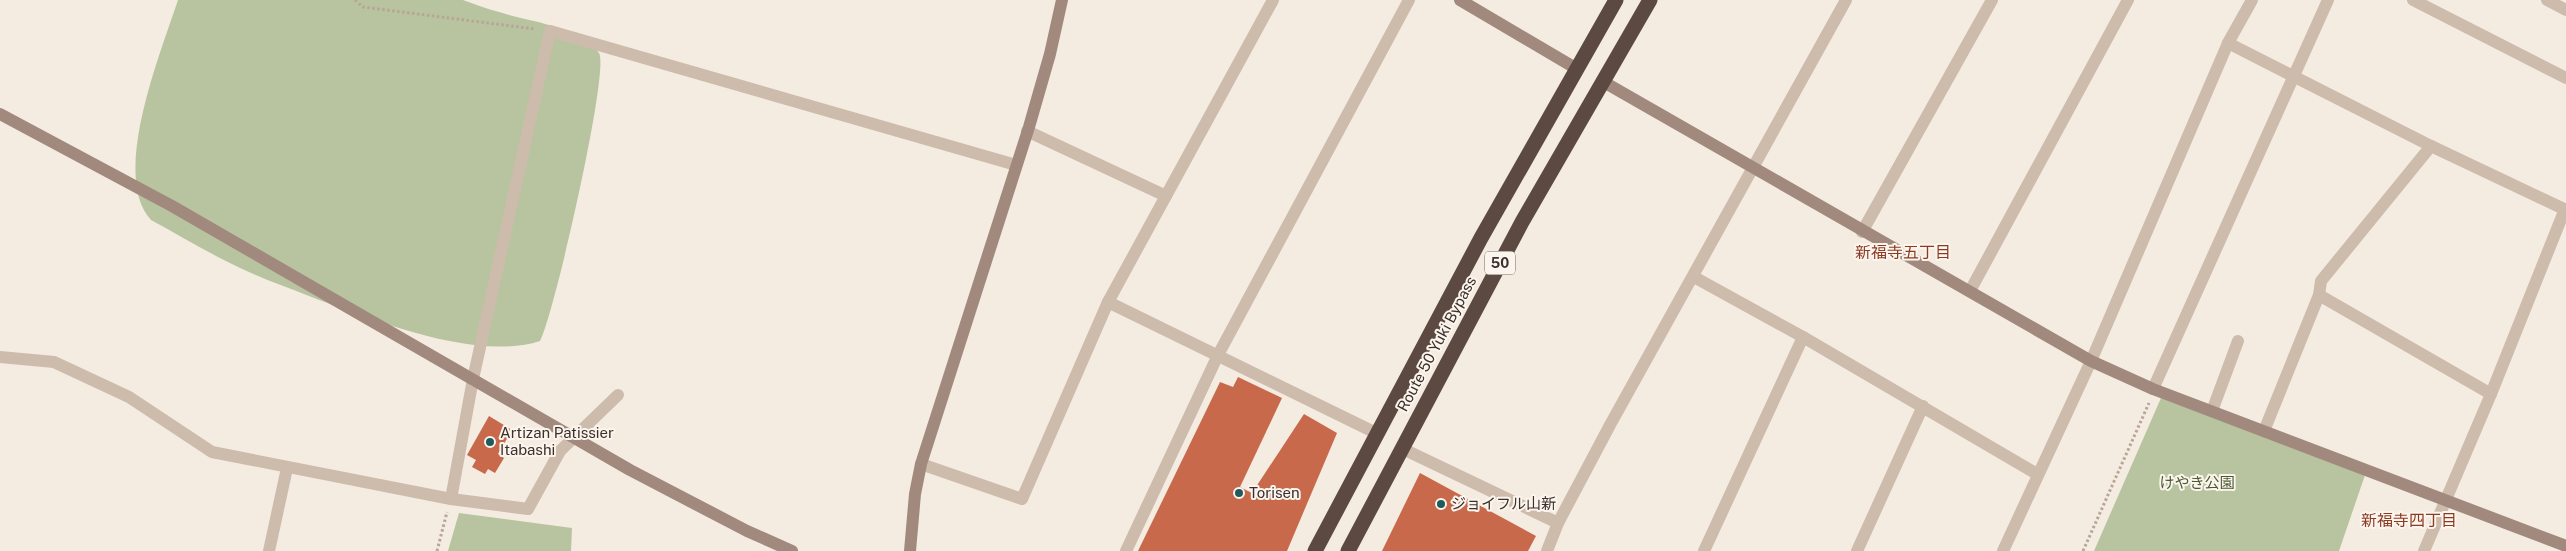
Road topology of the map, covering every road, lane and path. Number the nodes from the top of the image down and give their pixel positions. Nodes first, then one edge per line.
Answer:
1 (355, 0) edge
2 (1062, 0) edge
3 (1273, 0) edge
4 (1409, 0) edge
5 (1460, 0) edge
6 (1616, 0) edge
7 (1650, 0) edge
8 (1846, 0) edge
9 (1992, 0) edge
10 (2128, 0) edge
11 (2252, 0) edge
12 (2328, 0) edge
13 (2413, 0) edge
14 (2546, 0) edge
15 (2566, 10) edge
16 (550, 31) junction
17 (2228, 43) junction
18 (1577, 69) junction
19 (2295, 76) junction
20 (2566, 78) edge
21 (1602, 81) junction
22 (0, 114) edge
23 (1027, 131) junction
24 (2431, 146) junction
25 (1016, 164) junction
26 (1751, 168) junction
27 (1166, 196) junction
28 (2566, 209) edge
29 (1862, 232) junction
30 (1694, 277) junction
31 (1970, 291) junction
32 (2320, 295) junction
33 (1108, 302) junction
34 (1803, 337) junction
35 (2238, 341) dead end
36 (1218, 355) junction
37 (0, 358) edge
38 (2091, 361) junction
39 (473, 378) junction
40 (2152, 394) junction
41 (2491, 394) junction
42 (618, 395) dead end
43 (1923, 406) junction
44 (2212, 411) junction
45 (2264, 431) junction
46 (1376, 433) junction
47 (575, 438) junction
48 (1402, 448) junction
49 (922, 464) junction
50 (287, 468) junction
51 (2037, 474) junction
52 (450, 499) junction
53 (2447, 500) junction
54 (1558, 523) junction
55 (2566, 546) edge
56 (269, 551) edge
57 (437, 551) edge
58 (792, 551) edge
59 (910, 551) edge
60 (1126, 551) edge
61 (1315, 551) edge
62 (1348, 551) edge
63 (1547, 551) edge
64 (1704, 551) edge
65 (1857, 551) edge
66 (2003, 551) edge
67 (2083, 551) edge
68 (2424, 551) edge

1 - 16 path
2 - 23 street
3 - 27 street
4 - 36 street
5 - 18 street
6 - 18 highway, Route 50 Yuki Bypass / 50
7 - 21 highway, Route 50 Yuki Bypass / 50
8 - 26 street
9 - 29 street
10 - 31 street
11 - 17 street
12 - 19 street
13 - 20 street
14 - 15 street
16 - 25 street
16 - 39 street
17 - 19 street
17 - 38 street
18 - 46 highway, Route 50 Yuki Bypass / 50
19 - 24 street
19 - 40 street
21 - 26 street
21 - 48 highway, Route 50 Yuki Bypass / 50
22 - 39 street
23 - 25 street
23 - 27 street
24 - 28 street
24 - 32 street
25 - 49 street
26 - 29 street
26 - 30 street
27 - 33 street
28 - 41 street
29 - 31 street
30 - 34 street
30 - 54 street
31 - 38 street
32 - 41 street
32 - 45 street
33 - 36 street
33 - 49 street
34 - 43 street
34 - 64 street
35 - 44 street
36 - 46 street
36 - 60 street
37 - 50 street
38 - 40 street
38 - 51 street
39 - 47 street
39 - 52 street
40 - 44 street
40 - 67 path
41 - 53 street
42 - 47 street
43 - 51 street
43 - 65 street
44 - 45 street
45 - 53 street
46 - 61 highway, Route 50 Yuki Bypass / 50
47 - 52 street
47 - 58 street
48 - 54 street
48 - 62 highway, Route 50 Yuki Bypass / 50
49 - 59 street
50 - 52 street
50 - 56 street
51 - 66 street
52 - 57 path
53 - 55 street
53 - 68 street
54 - 63 street

